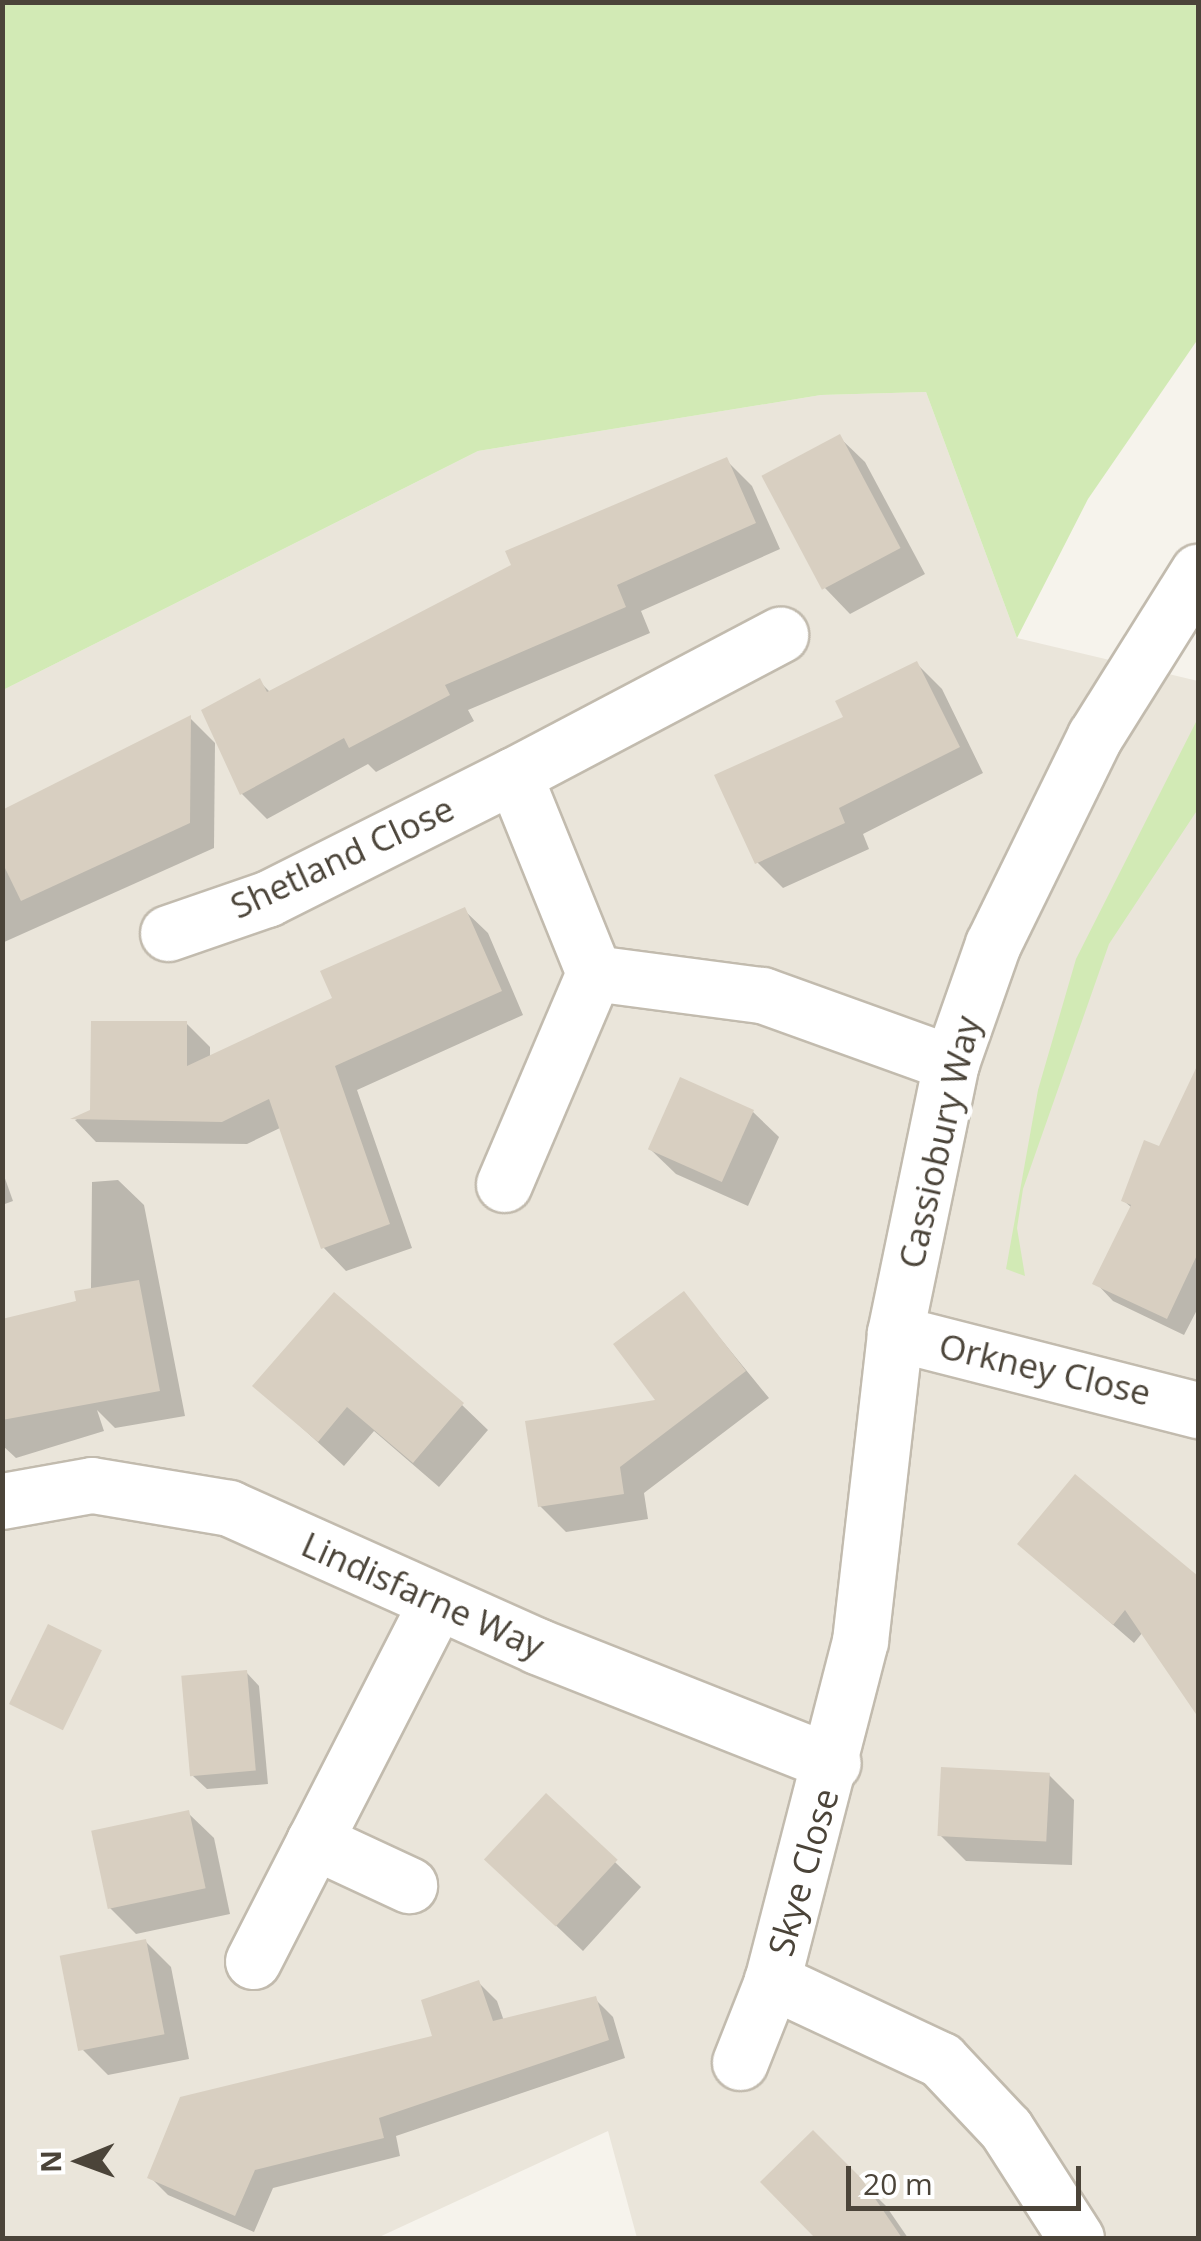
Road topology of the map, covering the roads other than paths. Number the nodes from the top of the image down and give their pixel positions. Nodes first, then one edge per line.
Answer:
1 (1198, 572) edge
2 (780, 635) dead end
3 (514, 775) junction
4 (168, 933) dead end
5 (594, 973) junction
6 (951, 1062) junction
7 (504, 1184) dead end
8 (895, 1334) junction
9 (1197, 1404) edge
10 (2, 1501) edge
11 (436, 1603) junction
12 (833, 1764) junction
13 (314, 1841) junction
14 (410, 1885) dead end
15 (253, 1961) dead end
16 (772, 1981) junction
17 (740, 2062) dead end
18 (1076, 2238) edge

1 - 6 street, Cassiobury Way
2 - 3 street, Shetland Close
3 - 4 street, Shetland Close
3 - 5 street
5 - 6 street
5 - 7 street
6 - 8 street, Cassiobury Way
8 - 9 street, Orkney Close
8 - 12 street, Cassiobury Way
10 - 11 street, Lindisfarne Way
11 - 12 street, Lindisfarne Way
11 - 13 street
12 - 16 street, Skye Close
13 - 14 street
13 - 15 street
16 - 17 street, Skye Close
16 - 18 street, Skye Close

